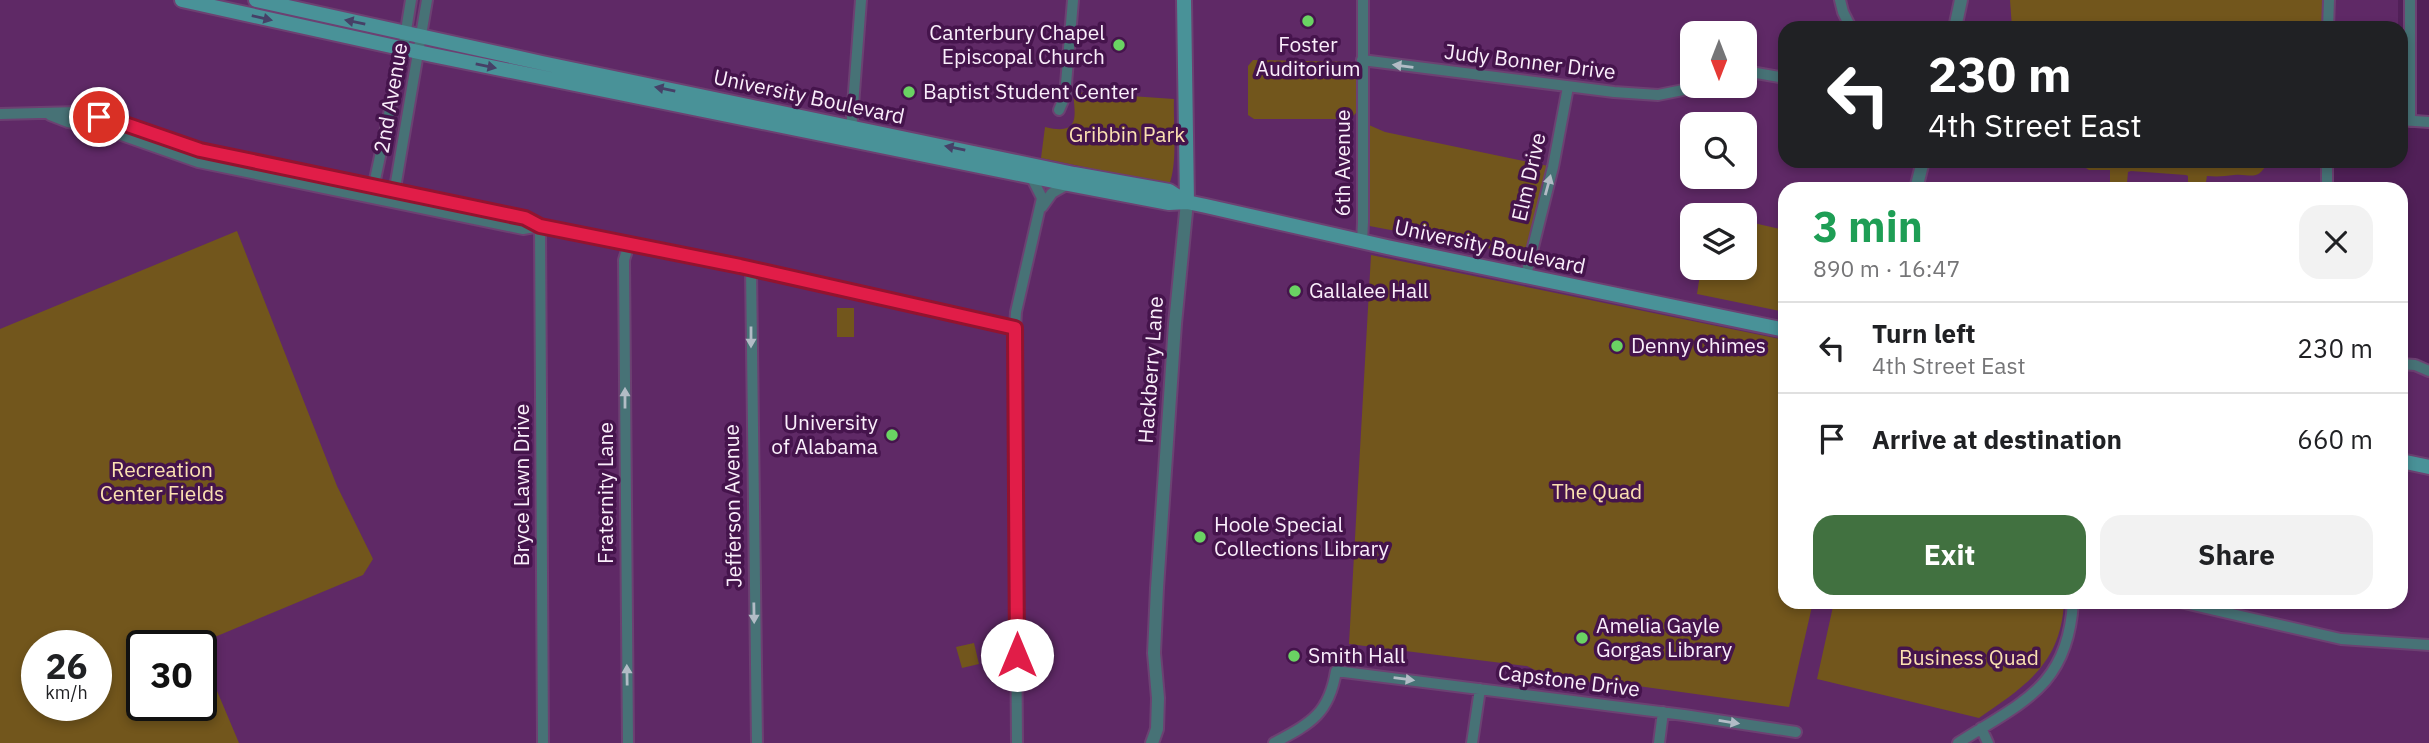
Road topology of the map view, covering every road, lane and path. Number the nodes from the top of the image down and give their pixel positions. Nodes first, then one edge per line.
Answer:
1 (182, 0) edge
2 (256, 0) edge
3 (411, 0) edge
4 (427, 0) edge
5 (861, 0) edge
6 (1073, 0) edge
7 (1184, 0) edge
8 (1363, 0) edge
9 (1840, 0) edge
10 (1961, 0) edge
11 (2329, 0) edge
12 (2410, 0) edge
13 (1848, 21) edge
14 (1956, 21) edge
15 (2328, 21) edge
16 (406, 33) junction
17 (420, 45) junction
18 (403, 49) junction
19 (1362, 60) junction
20 (2408, 60) edge
21 (1757, 73) edge
22 (1778, 77) edge
23 (1567, 87) junction
24 (1680, 91) edge
25 (1059, 110) dead end
26 (0, 114) edge
27 (47, 114) junction
28 (2408, 120) edge
29 (2429, 122) edge
30 (851, 133) junction
31 (1031, 176) junction
32 (1068, 184) junction
33 (374, 185) junction
34 (394, 190) junction
35 (371, 198) junction
36 (392, 202) junction
37 (1187, 202) junction
38 (1040, 210) junction
39 (540, 226) junction
40 (1362, 242) junction
41 (629, 244) junction
42 (751, 268) junction
43 (1526, 275) junction
44 (1015, 328) junction
45 (1778, 329) edge
46 (2408, 364) edge
47 (2429, 371) edge
48 (2408, 462) edge
49 (2429, 467) edge
50 (2073, 609) edge
51 (2211, 609) edge
52 (2429, 645) edge
53 (1480, 689) junction
54 (1662, 712) junction
55 (1981, 729) junction
56 (1796, 732) dead end
57 (543, 743) edge
58 (628, 743) edge
59 (757, 743) edge
60 (1017, 743) edge
61 (1153, 743) edge
62 (1274, 743) edge
63 (1472, 743) edge
64 (1659, 743) edge
65 (1958, 743) edge
66 (1988, 743) edge

1 -> 18 main road
16 -> 2 main road
3 - 16 street, 2nd Avenue
4 - 17 street, 2nd Avenue
5 - 30 street
6 - 25 street
7 - 37 main road, Hackberry Lane
8 - 19 street, 6th Avenue
9 - 13 street
10 - 14 street
11 - 15 street
12 - 20 street
16 - 17 main road
16 - 18 street, 2nd Avenue
17 - 18 main road
17 - 30 main road, University Boulevard
17 - 34 street, 2nd Avenue
18 - 33 street, 2nd Avenue
23 -> 19 street, Judy Bonner Drive
19 - 40 street, 6th Avenue
21 - 22 street
23 - 24 street, Judy Bonner Drive
43 -> 23 street, Elm Drive
26 - 27 street
27 - 33 street
27 - 35 street
28 - 29 street
30 - 31 main road, University Boulevard
37 -> 30 main road, University Boulevard
31 - 32 main road, University Boulevard
31 - 38 street
32 - 37 main road, University Boulevard
32 - 38 street
33 - 34 street
33 - 35 street, 2nd Avenue
34 - 36 street, 2nd Avenue
34 - 39 street
35 - 36 street
36 - 39 street
37 - 40 main road, University Boulevard
37 - 61 street, Hackberry Lane
38 - 44 street
39 - 41 street
39 - 57 street, Bryce Lawn Drive
40 - 43 main road, University Boulevard
41 - 42 street
58 -> 41 street, Fraternity Lane
42 - 44 street
42 -> 59 street, Jefferson Avenue
43 - 45 main road, University Boulevard
44 - 60 street
46 - 47 street
48 - 49 main road
50 - 55 street
51 - 52 street
53 - 54 street, Capstone Drive
62 -> 53 street, Capstone Drive
53 - 63 street
54 -> 56 street, Capstone Drive
54 - 64 street
55 - 65 street
55 - 66 street

